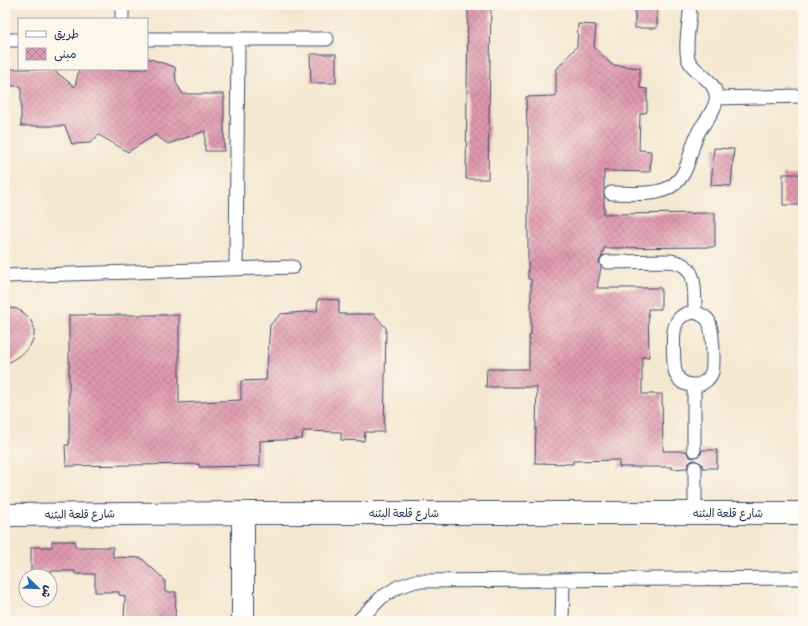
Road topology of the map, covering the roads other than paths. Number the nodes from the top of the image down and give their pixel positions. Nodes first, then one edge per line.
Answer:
1 (122, 5) edge
2 (690, 13) dead end
3 (122, 18) edge
4 (148, 39) edge
5 (327, 39) dead end
6 (5, 40) edge
7 (18, 40) edge
8 (238, 40) junction
9 (803, 96) edge
10 (717, 98) junction
11 (612, 193) dead end
12 (607, 262) dead end
13 (293, 267) dead end
14 (236, 268) junction
15 (5, 276) edge
16 (695, 312) junction
17 (694, 386) junction
18 (694, 450) dead end
19 (694, 468) dead end
20 (243, 513) junction
21 (803, 513) edge
22 (695, 514) junction
23 (5, 515) edge
24 (803, 578) edge
25 (563, 580) junction
26 (243, 621) edge
27 (358, 621) edge
28 (562, 621) edge

1 - 3 lane
2 - 10 lane
4 - 8 lane
5 - 8 lane
6 - 7 lane
8 - 14 lane
9 - 10 lane
10 - 11 lane
12 - 16 lane
13 - 14 lane
14 - 15 lane
16 - 17 lane
16 - 17 lane
17 - 18 lane
19 - 22 lane
20 - 22 street, شارع قلعة البثنه
20 - 23 street, شارع قلعة البثنه
20 - 26 street
21 - 22 street, شارع قلعة البثنه
24 - 25 lane
25 - 27 lane
25 - 28 lane

